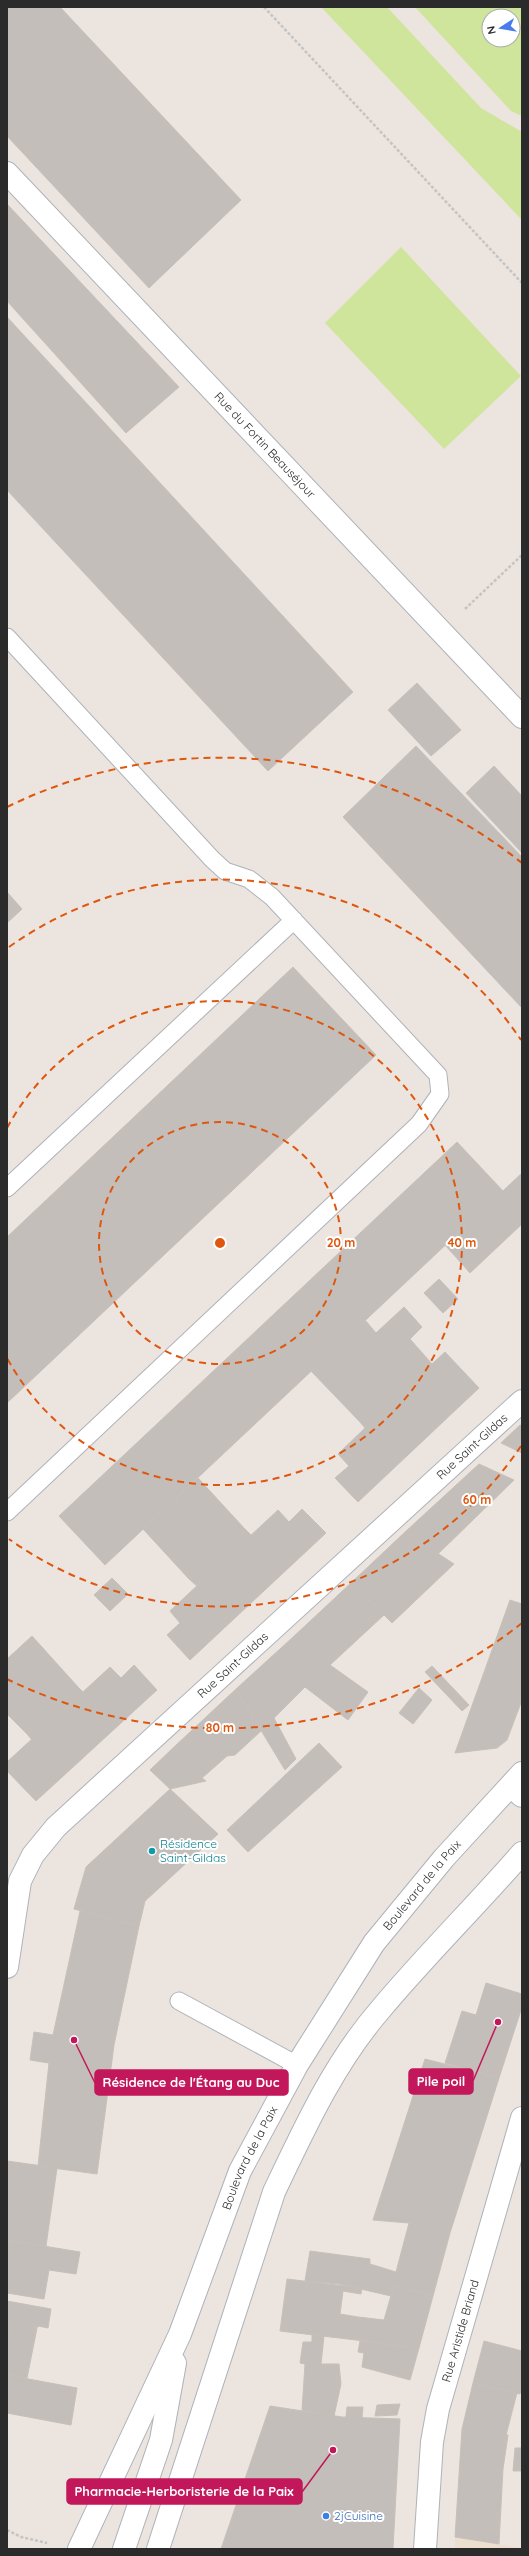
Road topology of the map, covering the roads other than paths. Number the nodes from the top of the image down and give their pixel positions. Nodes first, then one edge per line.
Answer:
1 (7, 173) edge
2 (7, 636) edge
3 (522, 717) edge
4 (294, 920) junction
5 (7, 1188) edge
6 (522, 1401) edge
7 (7, 1512) edge
8 (518, 1785) edge
9 (522, 1853) edge
10 (7, 1967) edge
11 (179, 2001) dead end
12 (297, 2065) junction
13 (522, 2118) edge
14 (180, 2334) junction
15 (79, 2549) edge
16 (124, 2549) edge
17 (158, 2549) edge
18 (425, 2549) edge

1 - 3 street, Rue du Fortin Beauséjour
2 - 4 lane
4 - 5 lane
4 - 7 lane
6 - 10 street, Rue Saint-Gildas
8 - 12 street, Boulevard de la Paix
9 - 17 street
11 - 12 lane
12 - 14 street, Boulevard de la Paix
13 - 18 street, Rue Aristide Briand
14 - 15 street, Boulevard de la Paix
14 - 16 street

